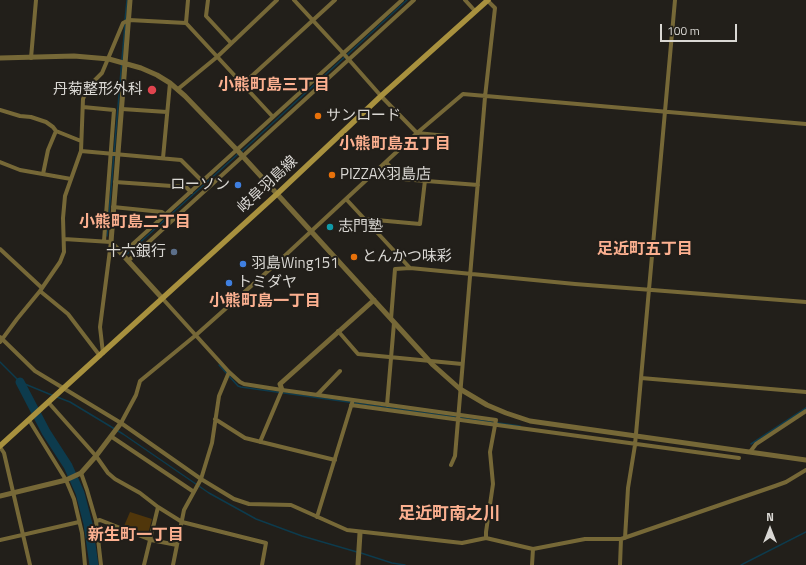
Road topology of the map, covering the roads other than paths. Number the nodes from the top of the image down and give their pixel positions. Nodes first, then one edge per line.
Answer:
1 (36, 0) edge
2 (188, 0) edge
3 (208, 0) edge
4 (277, 0) edge
5 (294, 0) edge
6 (335, 0) edge
7 (402, 0) edge
8 (414, 0) edge
9 (465, 0) edge
10 (488, 0) edge
11 (675, 0) edge
12 (131, 1) edge
13 (475, 11) junction
14 (129, 20) junction
15 (313, 20) junction
16 (186, 23) junction
17 (231, 43) junction
18 (343, 53) junction
19 (217, 57) junction
20 (0, 58) edge
21 (32, 58) junction
22 (109, 59) junction
23 (349, 60) junction
24 (126, 63) junction
25 (170, 83) junction
26 (242, 85) junction
27 (178, 89) junction
28 (381, 96) junction
29 (485, 97) junction
30 (83, 107) junction
31 (0, 110) edge
32 (119, 110) junction
33 (167, 112) junction
34 (664, 112) junction
35 (273, 117) junction
36 (806, 124) edge
37 (56, 131) junction
38 (417, 133) junction
39 (447, 136) dead end
40 (81, 141) junction
41 (237, 150) junction
42 (81, 151) junction
43 (114, 154) junction
44 (242, 156) junction
45 (163, 158) junction
46 (0, 162) edge
47 (386, 162) junction
48 (43, 174) junction
49 (71, 179) junction
50 (425, 180) junction
51 (115, 182) junction
52 (202, 182) junction
53 (478, 185) junction
54 (191, 192) junction
55 (277, 194) junction
56 (110, 196) junction
57 (346, 199) junction
58 (113, 207) junction
59 (166, 215) junction
60 (365, 219) junction
61 (311, 231) junction
62 (64, 239) junction
63 (104, 241) junction
64 (111, 242) junction
65 (0, 249) edge
66 (123, 253) junction
67 (129, 260) junction
68 (410, 268) junction
69 (470, 274) junction
70 (648, 289) junction
71 (41, 290) junction
72 (162, 298) junction
73 (374, 300) junction
74 (806, 302) edge
75 (392, 321) junction
76 (338, 331) junction
77 (196, 335) junction
78 (1, 340) edge
79 (101, 354) junction
80 (392, 357) junction
81 (429, 361) junction
82 (462, 364) junction
83 (340, 371) dead end
84 (229, 372) junction
85 (641, 378) junction
86 (460, 389) junction
87 (62, 390) junction
88 (282, 390) junction
89 (806, 392) edge
90 (317, 395) junction
91 (49, 401) junction
92 (352, 403) junction
93 (387, 405) junction
94 (806, 411) edge
95 (458, 417) junction
96 (31, 419) junction
97 (215, 420) junction
98 (120, 425) junction
99 (495, 425) junction
100 (113, 435) junction
101 (636, 437) junction
102 (260, 442) junction
103 (635, 445) junction
104 (0, 446) edge
105 (750, 452) junction
106 (96, 456) junction
107 (739, 458) dead end
108 (335, 460) junction
109 (806, 460) edge
110 (450, 465) dead end
111 (806, 470) edge
112 (80, 473) junction
113 (68, 479) junction
114 (200, 480) junction
115 (194, 491) junction
116 (13, 493) junction
117 (0, 496) edge
118 (158, 507) junction
119 (317, 517) junction
120 (96, 521) junction
121 (79, 522) junction
122 (182, 522) junction
123 (360, 533) junction
124 (23, 535) junction
125 (486, 538) junction
126 (623, 538) junction
127 (0, 540) edge
128 (151, 540) junction
129 (177, 545) junction
130 (533, 549) junction
131 (30, 565) edge
132 (85, 565) edge
133 (101, 565) edge
134 (144, 565) edge
135 (172, 565) edge
136 (262, 565) edge
137 (358, 565) edge
138 (532, 565) edge
139 (620, 565) edge

1 - 21 street
2 - 16 street
3 - 17 street
4 - 17 street
5 - 15 street
6 - 15 street
7 - 18 street
8 - 23 street
9 - 13 street
10 - 13 main road, 岐阜羽島線
10 - 29 street
11 - 34 street
12 - 14 street
13 - 28 main road, 岐阜羽島線
14 - 16 street
14 - 22 street
14 - 24 street
15 - 18 street
15 - 26 street
16 - 19 street
17 - 19 street
18 - 23 street
18 - 35 street
19 - 26 street
19 - 27 street
20 - 21 street
21 - 22 street
22 - 24 street
22 - 30 street
23 - 28 street
23 - 44 street
24 - 25 street
24 - 32 street
25 - 27 street
25 - 33 street
26 - 35 street
27 - 41 street
28 - 38 street
28 - 55 main road, 岐阜羽島線
29 - 34 street
29 - 38 street
29 - 53 street
30 - 32 street
30 - 40 street
31 - 37 street
32 - 33 street
32 - 43 street
33 - 45 street
34 - 36 street
34 - 70 street
35 - 41 street
37 - 40 street
37 - 48 street
38 - 39 street
38 - 47 street
40 - 42 street
41 - 44 street
41 - 52 street
42 - 43 street
42 - 49 street
43 - 45 street
43 - 51 street
43 - 56 street
44 - 55 street
44 - 67 street
45 - 52 street
46 - 48 street
47 - 50 street
47 - 57 street
48 - 49 street
49 - 62 street
50 - 53 street
50 - 60 street
51 - 54 street
51 - 56 street
52 - 54 street
53 - 69 street
54 - 59 street
55 - 61 street
55 - 72 main road, 岐阜羽島線
56 - 58 street
56 - 63 street
57 - 60 street
57 - 61 street
58 - 59 street
58 - 64 street
59 - 66 street
60 - 68 street
61 - 73 street
61 - 77 street
62 - 63 street
62 - 71 street
63 - 64 street
64 - 66 street
64 - 79 street
65 - 71 street
66 - 67 street
67 - 72 street
68 - 69 street
68 - 75 street
69 - 70 street
69 - 82 street
70 - 74 street
70 - 85 street
71 - 78 street
71 - 79 street
72 - 77 street
72 - 79 main road, 岐阜羽島線
73 - 75 street
73 - 76 street
75 - 80 street
75 - 81 street
76 - 80 street
76 - 88 street
77 - 84 street
77 - 98 street
78 - 87 street
79 - 87 main road, 岐阜羽島線
80 - 81 street
80 - 93 street
81 - 82 street
81 - 86 street
82 - 86 street
83 - 90 street
84 - 88 street
84 - 97 street
85 - 89 street
85 - 101 street
86 - 95 street
86 - 101 street
87 - 91 main road, 岐阜羽島線
87 - 98 street
88 - 90 street
88 - 102 street
90 - 92 street
91 - 96 main road, 岐阜羽島線
91 - 106 street
92 - 93 street
92 - 95 street
92 - 108 street
93 - 95 street
94 - 105 street
95 - 99 street
95 - 110 street
96 - 104 main road, 岐阜羽島線
96 - 113 street
97 - 102 street
97 - 114 street
98 - 100 street
98 - 114 street
99 - 103 street
99 - 125 street
100 - 106 street
100 - 115 street
101 - 103 street
101 - 105 street
102 - 108 street
103 - 107 street
103 - 126 street
104 - 116 street
105 - 109 street
106 - 112 street
106 - 118 street
108 - 119 street
111 - 126 street
112 - 113 street
112 - 120 street
113 - 116 street
113 - 121 street
114 - 115 street
114 - 119 street
115 - 122 street
116 - 117 street
116 - 124 street
118 - 122 street
118 - 128 street
119 - 123 street
120 - 128 street
120 - 133 street
121 - 124 street
121 - 132 street
122 - 129 street
122 - 136 street
123 - 125 street
123 - 137 street
124 - 127 street
124 - 131 street
125 - 130 street
126 - 130 street
126 - 139 street
128 - 129 street
128 - 134 street
129 - 135 street
130 - 138 street

